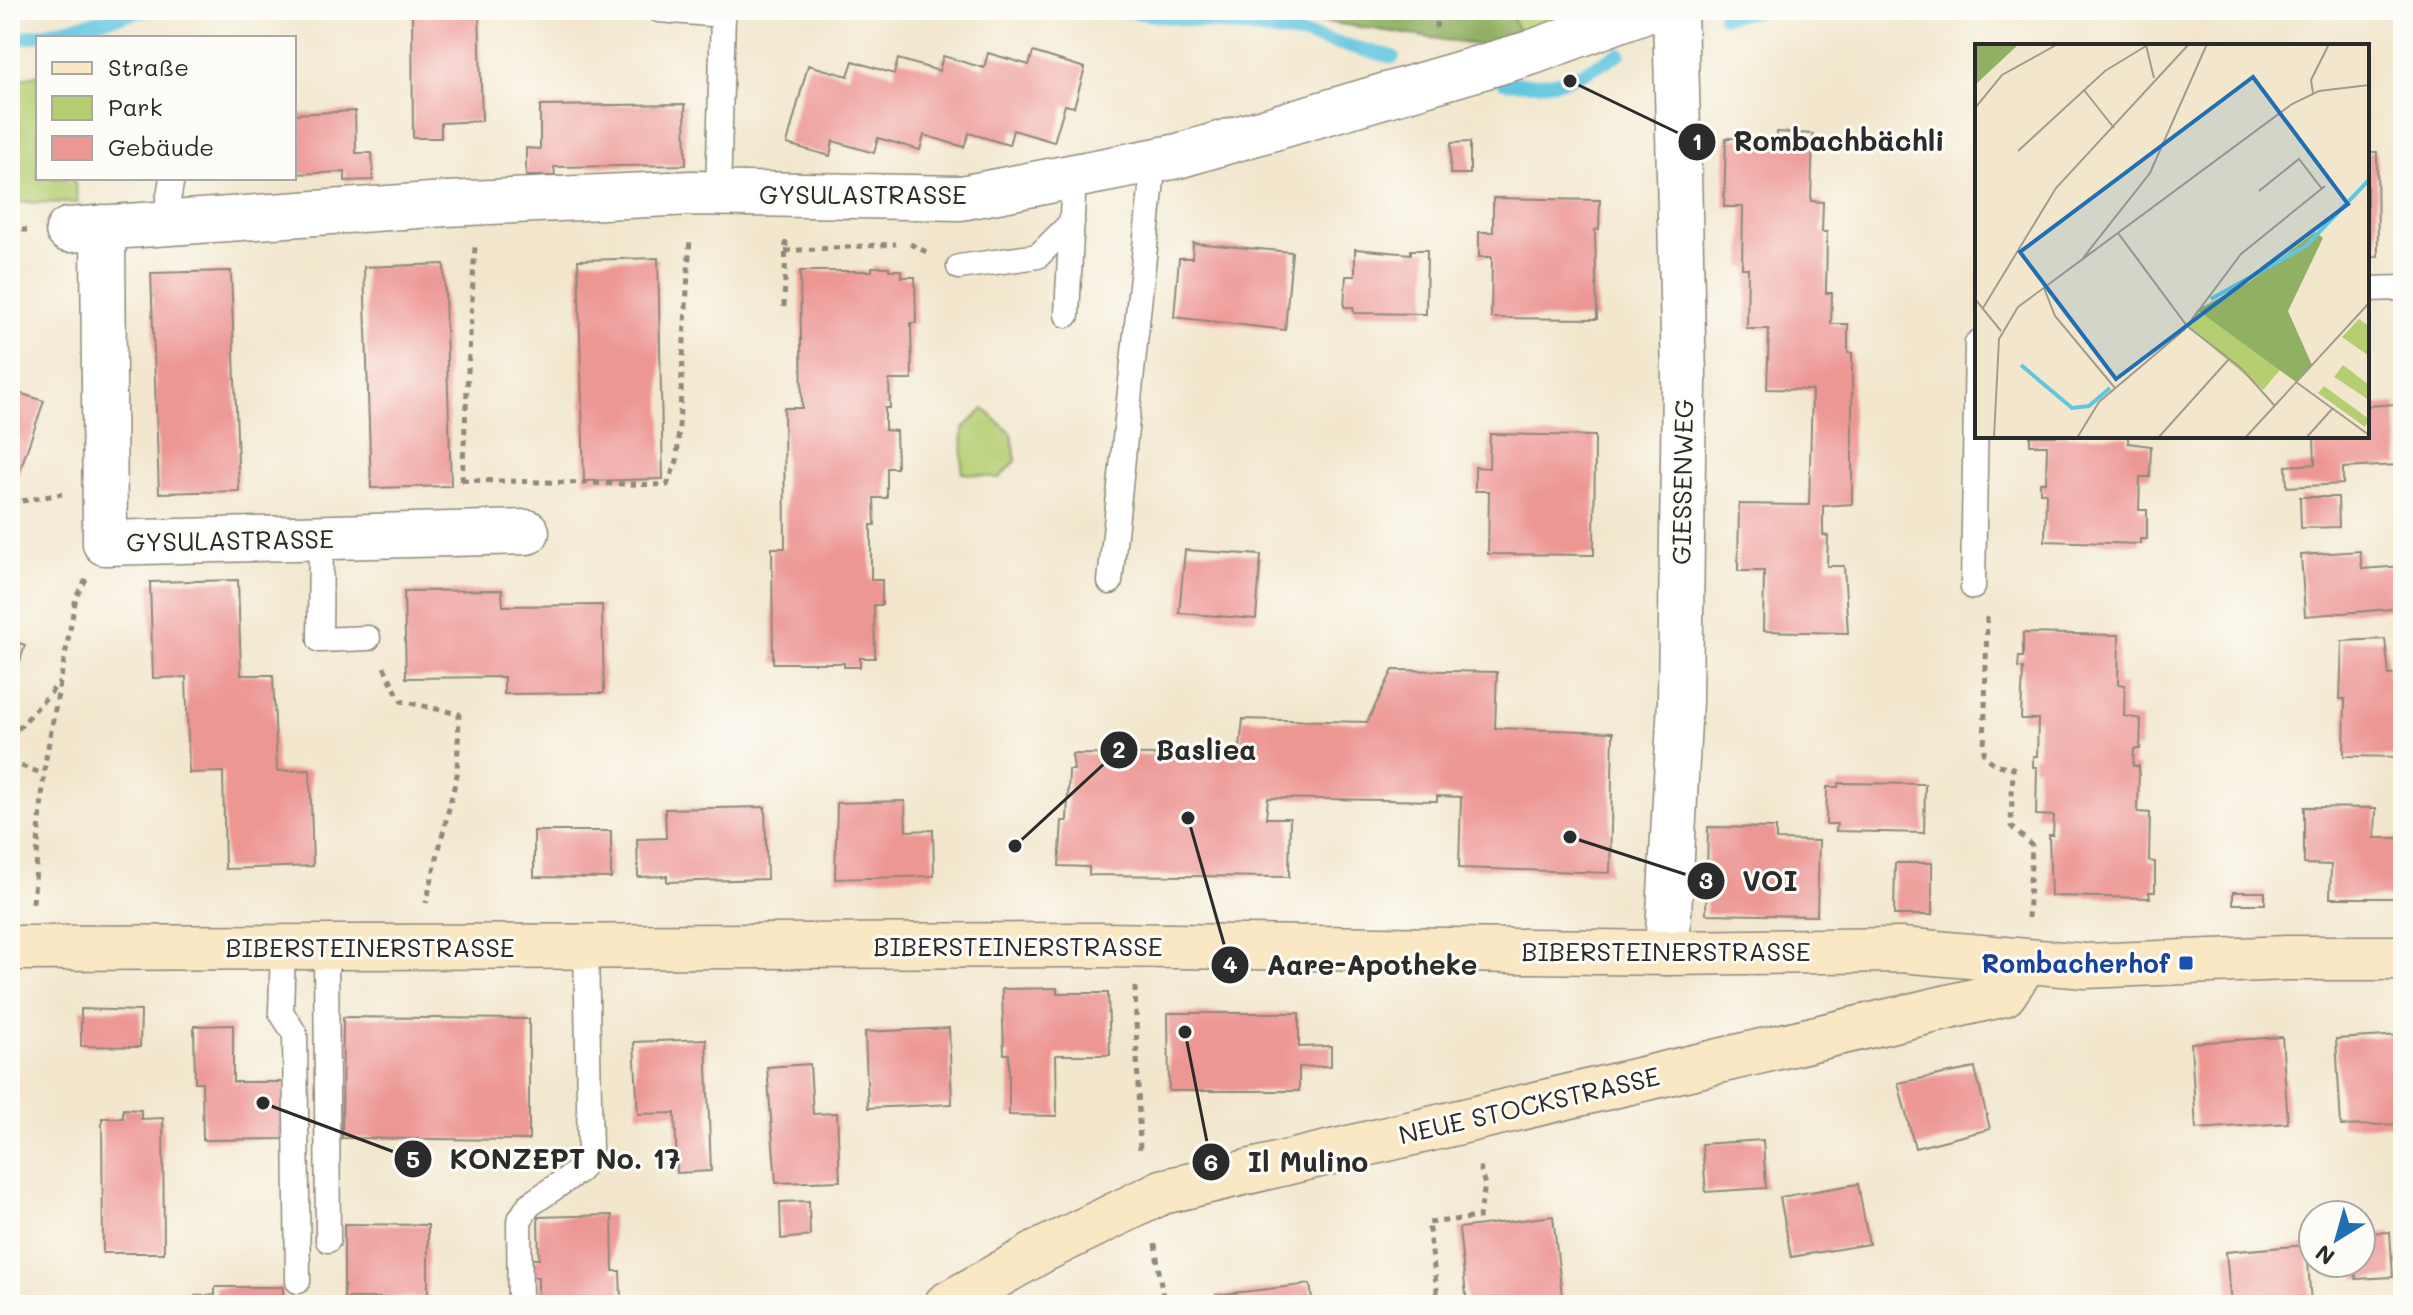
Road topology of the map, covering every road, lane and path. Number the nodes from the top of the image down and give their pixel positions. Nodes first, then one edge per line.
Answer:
1 (659, 10) edge
2 (1646, 10) edge
3 (1675, 10) edge
4 (1154, 161) junction
5 (1074, 176) junction
6 (172, 180) edge
7 (706, 193) junction
8 (787, 195) junction
9 (446, 204) junction
10 (1072, 222) junction
11 (164, 224) junction
12 (785, 251) junction
13 (959, 267) joint
14 (2403, 288) edge
15 (2369, 289) edge
16 (784, 307) dead end
17 (1067, 315) dead end
18 (1975, 438) edge
19 (462, 480) junction
20 (527, 532) dead end
21 (460, 534) junction
22 (321, 537) junction
23 (105, 543) junction
24 (1110, 582) dead end
25 (1973, 587) joint
26 (368, 638) joint
27 (60, 682) junction
28 (10, 738) edge
29 (10, 762) edge
30 (44, 774) junction
31 (33, 905) dead end
32 (305, 947) junction
33 (416, 947) junction
34 (586, 947) junction
35 (10, 948) edge
36 (1667, 953) junction
37 (2403, 958) edge
38 (2025, 963) junction
39 (1135, 1000) dead end
40 (1477, 1154) dead end
41 (1140, 1158) dead end
42 (1153, 1233) dead end
43 (328, 1240) dead end
44 (298, 1281) dead end
45 (520, 1305) edge
46 (946, 1305) edge
47 (1164, 1305) edge
48 (1439, 1305) edge

1 - 7 lane
2 - 4 street, GYSULASTRASSE
3 - 36 street, GIESSENWEG
4 - 5 street, GYSULASTRASSE
4 - 24 lane
5 - 8 street, GYSULASTRASSE
5 - 10 lane
6 - 11 lane
7 - 8 street, GYSULASTRASSE
7 - 9 street, GYSULASTRASSE
7 - 19 path
8 - 12 path
9 - 11 street, GYSULASTRASSE
9 - 19 path
10 - 13 lane
10 - 17 lane
11 - 23 street, GYSULASTRASSE
12 - 13 path
12 - 16 path
14 - 15 lane
18 - 25 lane
19 - 21 path
20 - 21 street, GYSULASTRASSE
21 - 22 street, GYSULASTRASSE
22 - 23 street, GYSULASTRASSE
22 - 26 lane
23 - 27 path
25 - 38 path
26 - 33 path
27 - 28 path
27 - 30 path
29 - 30 path
30 - 31 path
32 - 33 main road, BIBERSTEINERSTRASSE
32 - 35 main road, BIBERSTEINERSTRASSE
32 - 43 lane
32 - 44 lane
33 - 34 main road, BIBERSTEINERSTRASSE
34 - 36 main road, BIBERSTEINERSTRASSE
34 - 45 lane
36 - 38 main road, BIBERSTEINERSTRASSE
37 - 38 main road, BIBERSTEINERSTRASSE
38 - 46 main road, NEUE STOCKSTRASSE
39 - 41 path
40 - 48 path
42 - 47 path

